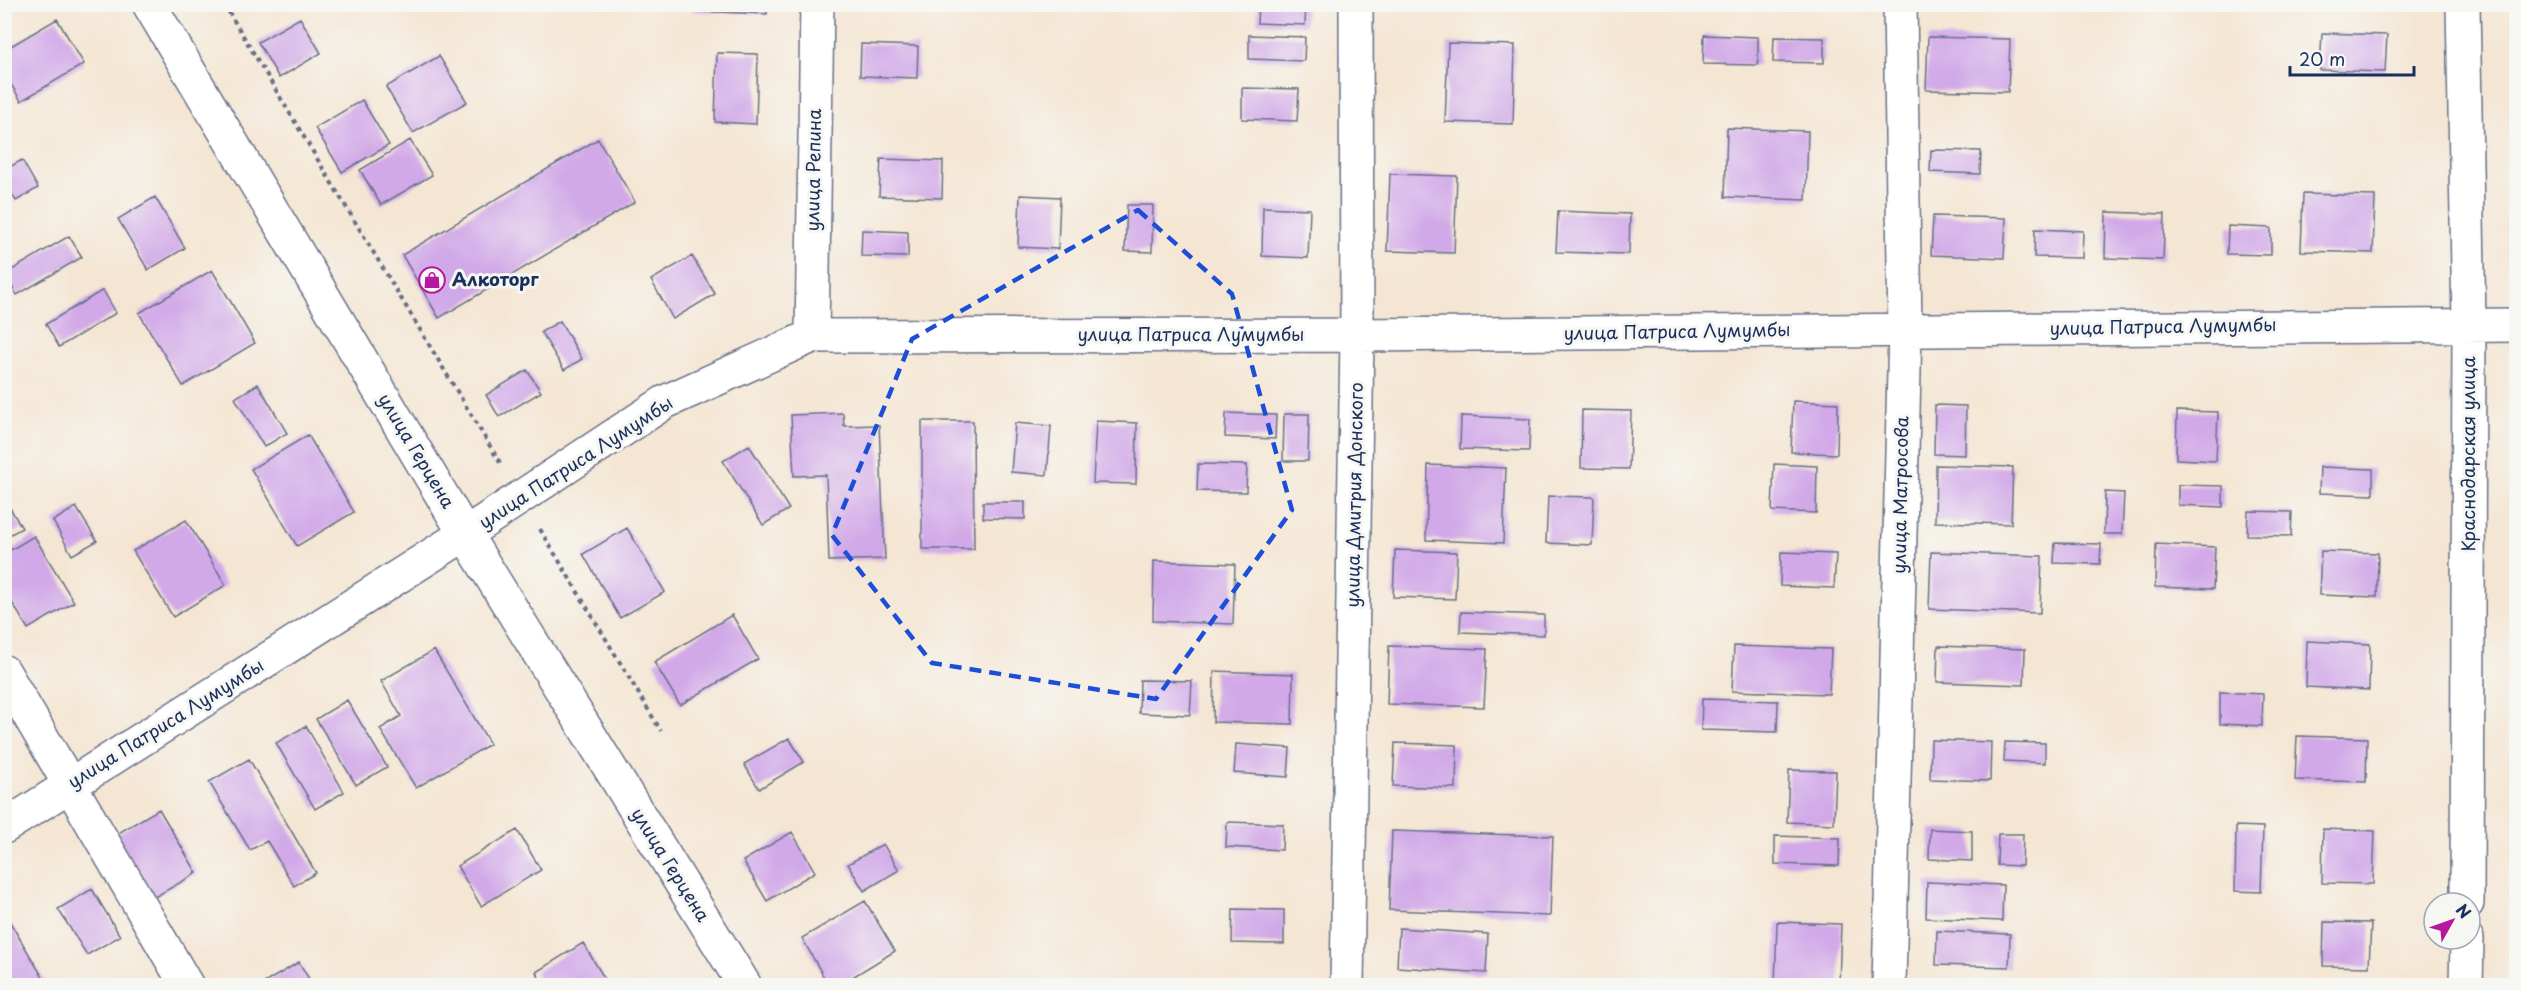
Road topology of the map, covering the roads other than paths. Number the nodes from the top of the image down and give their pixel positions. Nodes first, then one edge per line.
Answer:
1 (149, 4) edge
2 (817, 4) edge
3 (1356, 4) edge
4 (1900, 4) edge
5 (2463, 4) edge
6 (2469, 324) junction
7 (2517, 325) edge
8 (1905, 330) junction
9 (1357, 335) junction
10 (812, 336) junction
11 (465, 534) junction
12 (4, 672) edge
13 (71, 784) junction
14 (4, 827) edge
15 (2467, 891) edge
16 (2467, 951) edge
17 (187, 986) edge
18 (745, 986) edge
19 (1347, 986) edge
20 (1889, 986) edge
21 (2466, 986) edge

1 - 11 street, улица Герцена
2 - 10 street, улица Репина
3 - 9 street, улица Дмитрия Донского
4 - 8 street, улица Матросова
5 - 6 street, Краснодарская улица
6 - 7 street, улица Патриса Лумумбы
6 - 8 street, улица Патриса Лумумбы
6 - 15 street, Краснодарская улица
8 - 9 street, улица Патриса Лумумбы
8 - 20 street, улица Матросова
9 - 10 street, улица Патриса Лумумбы
9 - 19 street, улица Дмитрия Донского
10 - 11 street, улица Патриса Лумумбы
11 - 13 street, улица Патриса Лумумбы
11 - 18 street, улица Герцена
12 - 13 street
13 - 14 street, улица Патриса Лумумбы
13 - 17 street
16 - 21 street

